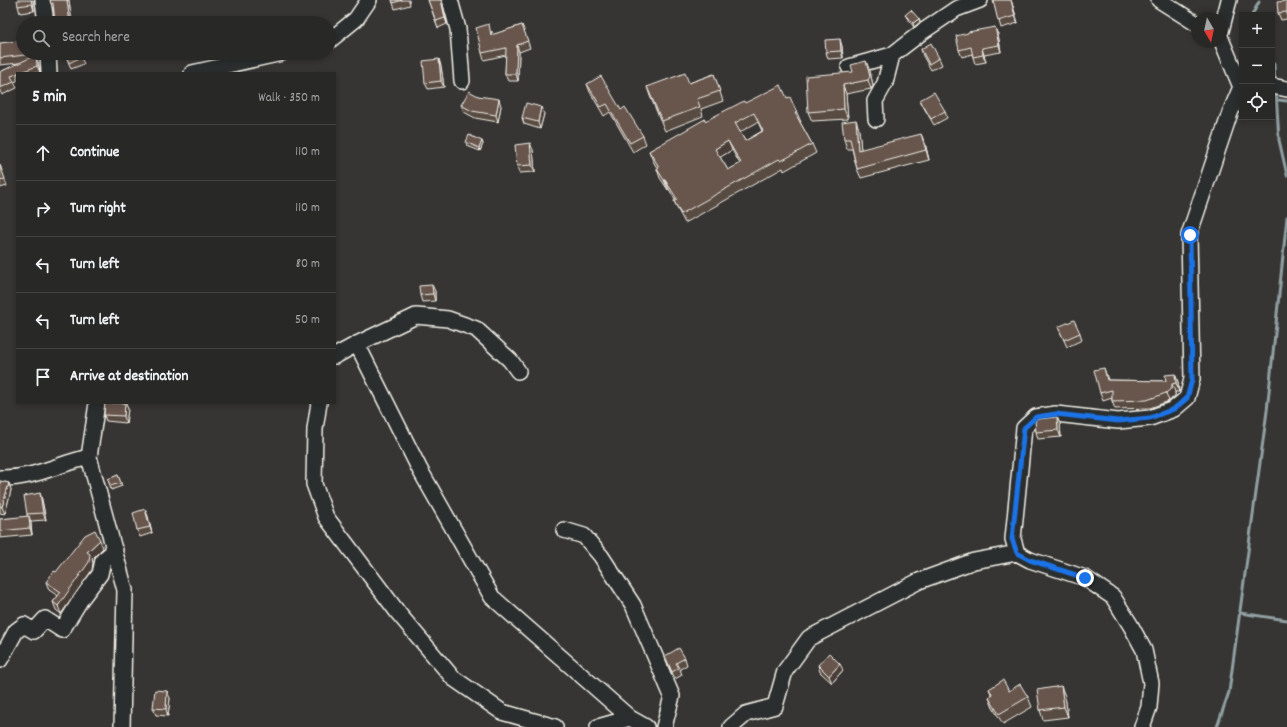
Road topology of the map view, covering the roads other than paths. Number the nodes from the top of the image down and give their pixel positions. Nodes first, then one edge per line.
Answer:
1 (43, 0) edge
2 (369, 0) edge
3 (450, 0) edge
4 (980, 0) edge
5 (1159, 0) edge
6 (1229, 0) edge
7 (1226, 12) edge
8 (45, 16) edge
9 (1191, 20) edge
10 (336, 35) edge
11 (1225, 48) edge
12 (892, 55) junction
13 (48, 60) edge
14 (250, 60) edge
15 (849, 67) dead end
16 (49, 72) edge
17 (196, 72) edge
18 (462, 81) dead end
19 (1241, 84) edge
20 (1275, 87) edge
21 (1287, 89) edge
22 (1239, 94) edge
23 (876, 120) dead end
24 (358, 344) junction
25 (336, 355) edge
26 (518, 372) dead end
27 (97, 404) edge
28 (319, 404) edge
29 (89, 457) junction
30 (0, 478) edge
31 (564, 530) dead end
32 (115, 550) junction
33 (1017, 553) junction
34 (0, 660) edge
35 (630, 718) junction
36 (122, 727) edge
37 (555, 727) edge
38 (598, 727) edge
39 (646, 727) edge
40 (664, 727) edge
41 (731, 727) edge
42 (1142, 727) edge

1 - 8 street
2 - 10 street
3 - 18 street
4 - 12 street
5 - 9 street
6 - 7 street
11 - 19 street
12 - 15 street
12 - 23 street
13 - 16 street
14 - 17 street
20 - 21 street
22 - 33 street
24 - 25 street
24 - 26 street
24 - 35 street
27 - 29 street
28 - 37 street
29 - 30 street
29 - 32 street
31 - 40 street
32 - 34 street
32 - 36 street
33 - 41 street
33 - 42 street
35 - 38 street
35 - 39 street

